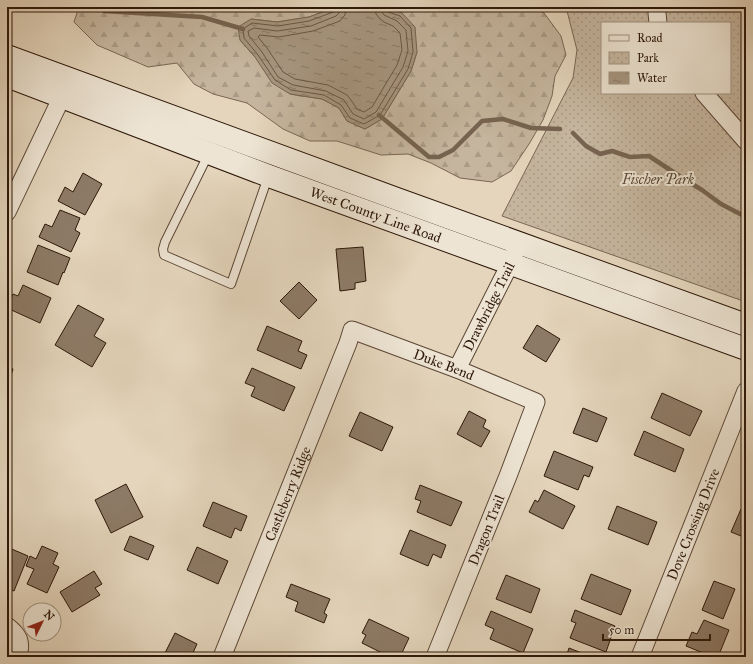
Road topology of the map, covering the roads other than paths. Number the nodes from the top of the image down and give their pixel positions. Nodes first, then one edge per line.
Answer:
1 (657, 7) edge
2 (658, 22) edge
3 (7, 56) edge
4 (7, 76) edge
5 (66, 88) junction
6 (705, 94) edge
7 (746, 141) edge
8 (214, 143) junction
9 (269, 176) junction
10 (7, 212) edge
11 (518, 242) junction
12 (510, 264) junction
13 (746, 325) edge
14 (352, 330) joint
15 (746, 349) edge
16 (457, 369) junction
17 (746, 391) edge
18 (536, 402) joint
19 (12, 630) edge
20 (18, 657) edge
21 (222, 657) edge
22 (435, 657) edge
23 (640, 657) edge

1 - 2 street
3 - 5 main road, West County Line Road
4 - 5 main road, West County Line Road
5 - 8 main road, West County Line Road
5 - 10 street
6 - 7 street
8 - 9 main road, West County Line Road
8 - 9 lane
8 - 11 main road, West County Line Road
9 - 12 main road, West County Line Road
11 - 12 street, Drawbridge Trail
11 - 13 main road, West County Line Road
12 - 15 main road, West County Line Road
12 - 16 street, Drawbridge Trail
14 - 16 street, Duke Bend
14 - 21 street, Castleberry Ridge
16 - 18 street, Duke Bend
17 - 23 street, Dove Crossing Drive
18 - 22 street, Dragon Trail
19 - 20 street

